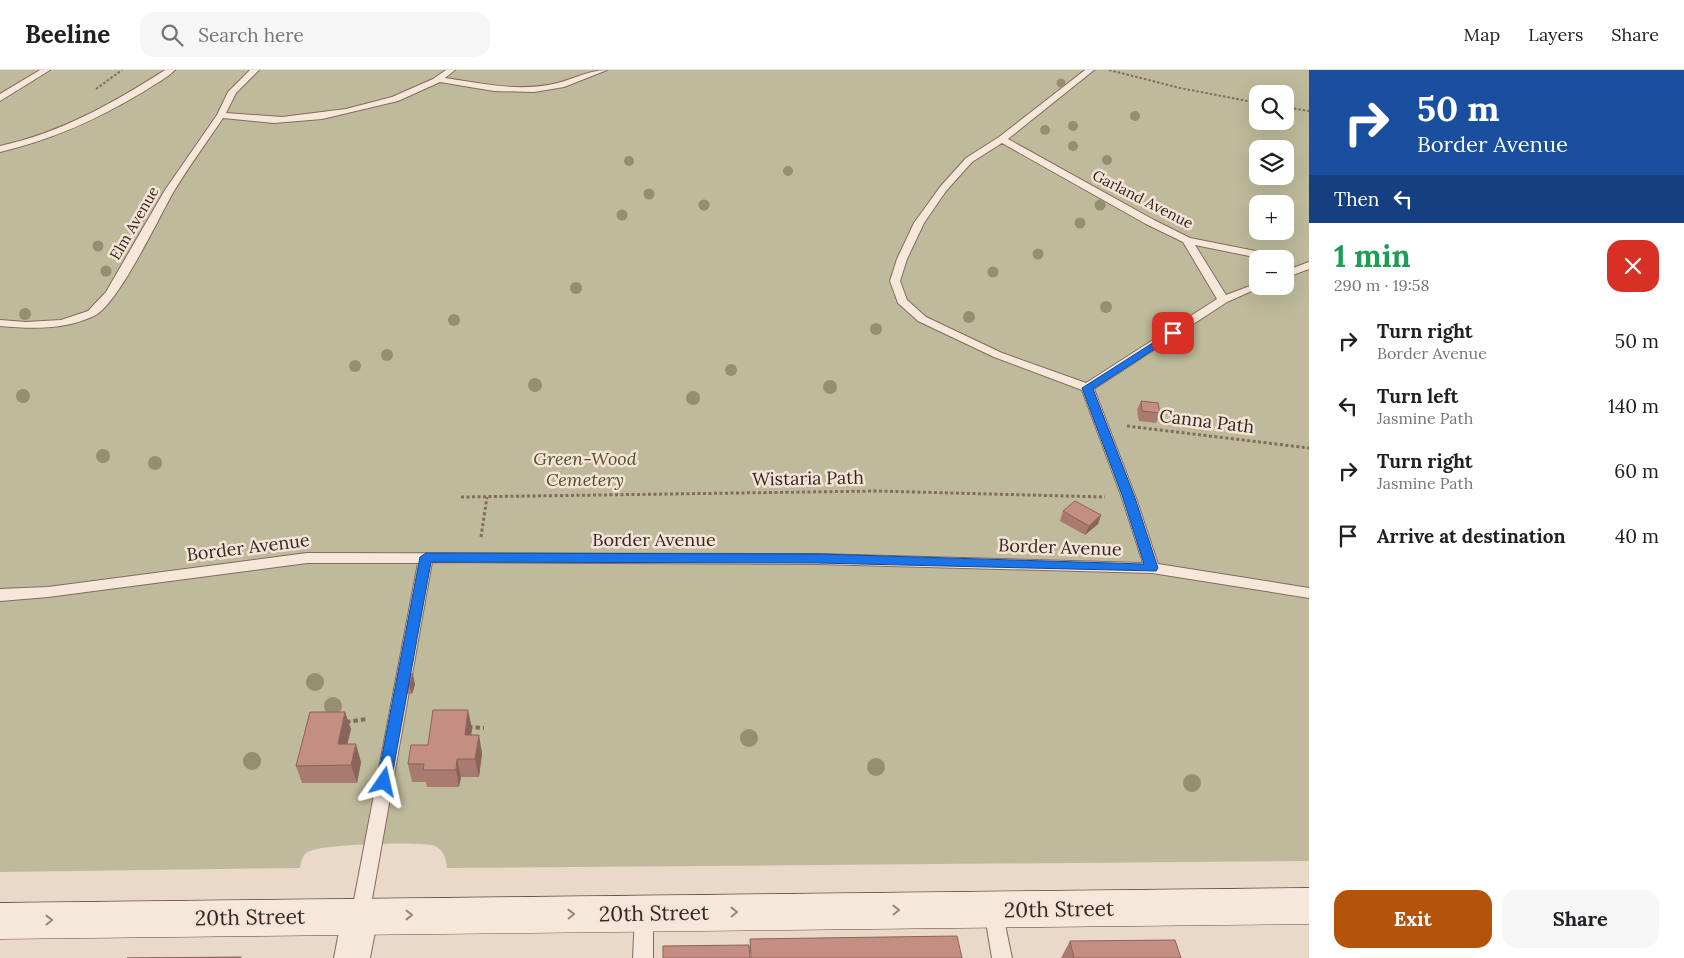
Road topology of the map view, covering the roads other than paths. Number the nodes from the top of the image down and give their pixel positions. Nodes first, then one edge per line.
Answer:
1 (46, 70) edge
2 (171, 70) edge
3 (255, 70) edge
4 (451, 70) edge
5 (603, 70) edge
6 (1090, 70) edge
7 (440, 80) junction
8 (0, 98) edge
9 (221, 115) junction
10 (1002, 138) junction
11 (0, 150) edge
12 (1187, 240) junction
13 (1249, 253) edge
14 (1294, 262) edge
15 (1309, 264) edge
16 (1294, 270) edge
17 (1249, 290) edge
18 (1223, 300) junction
19 (0, 323) edge
20 (1087, 388) junction
21 (426, 557) junction
22 (1152, 568) junction
23 (1309, 593) edge
24 (0, 595) edge
25 (1309, 906) edge
26 (993, 909) junction
27 (644, 913) junction
28 (360, 916) junction
29 (0, 921) edge
30 (352, 958) edge
31 (643, 958) edge
32 (1002, 958) edge

1 - 8 lane
2 - 11 lane
3 - 9 lane, Elm Avenue
4 - 7 lane
5 - 7 lane
6 - 10 lane
7 - 9 lane
9 - 19 lane, Elm Avenue
10 - 12 lane, Garland Avenue
10 - 20 lane
12 - 13 lane, Garland Avenue
12 - 18 lane
14 - 15 lane
15 - 16 lane
17 - 18 lane
18 - 20 lane
20 - 22 lane
21 - 22 lane, Border Avenue
21 - 24 lane, Border Avenue
21 - 28 lane
22 - 23 lane, Border Avenue
25 - 26 main road, 20th Street
27 -> 26 main road, 20th Street
26 - 32 lane
28 -> 27 main road, 20th Street
27 - 31 lane
29 -> 28 main road, 20th Street
28 - 30 street

